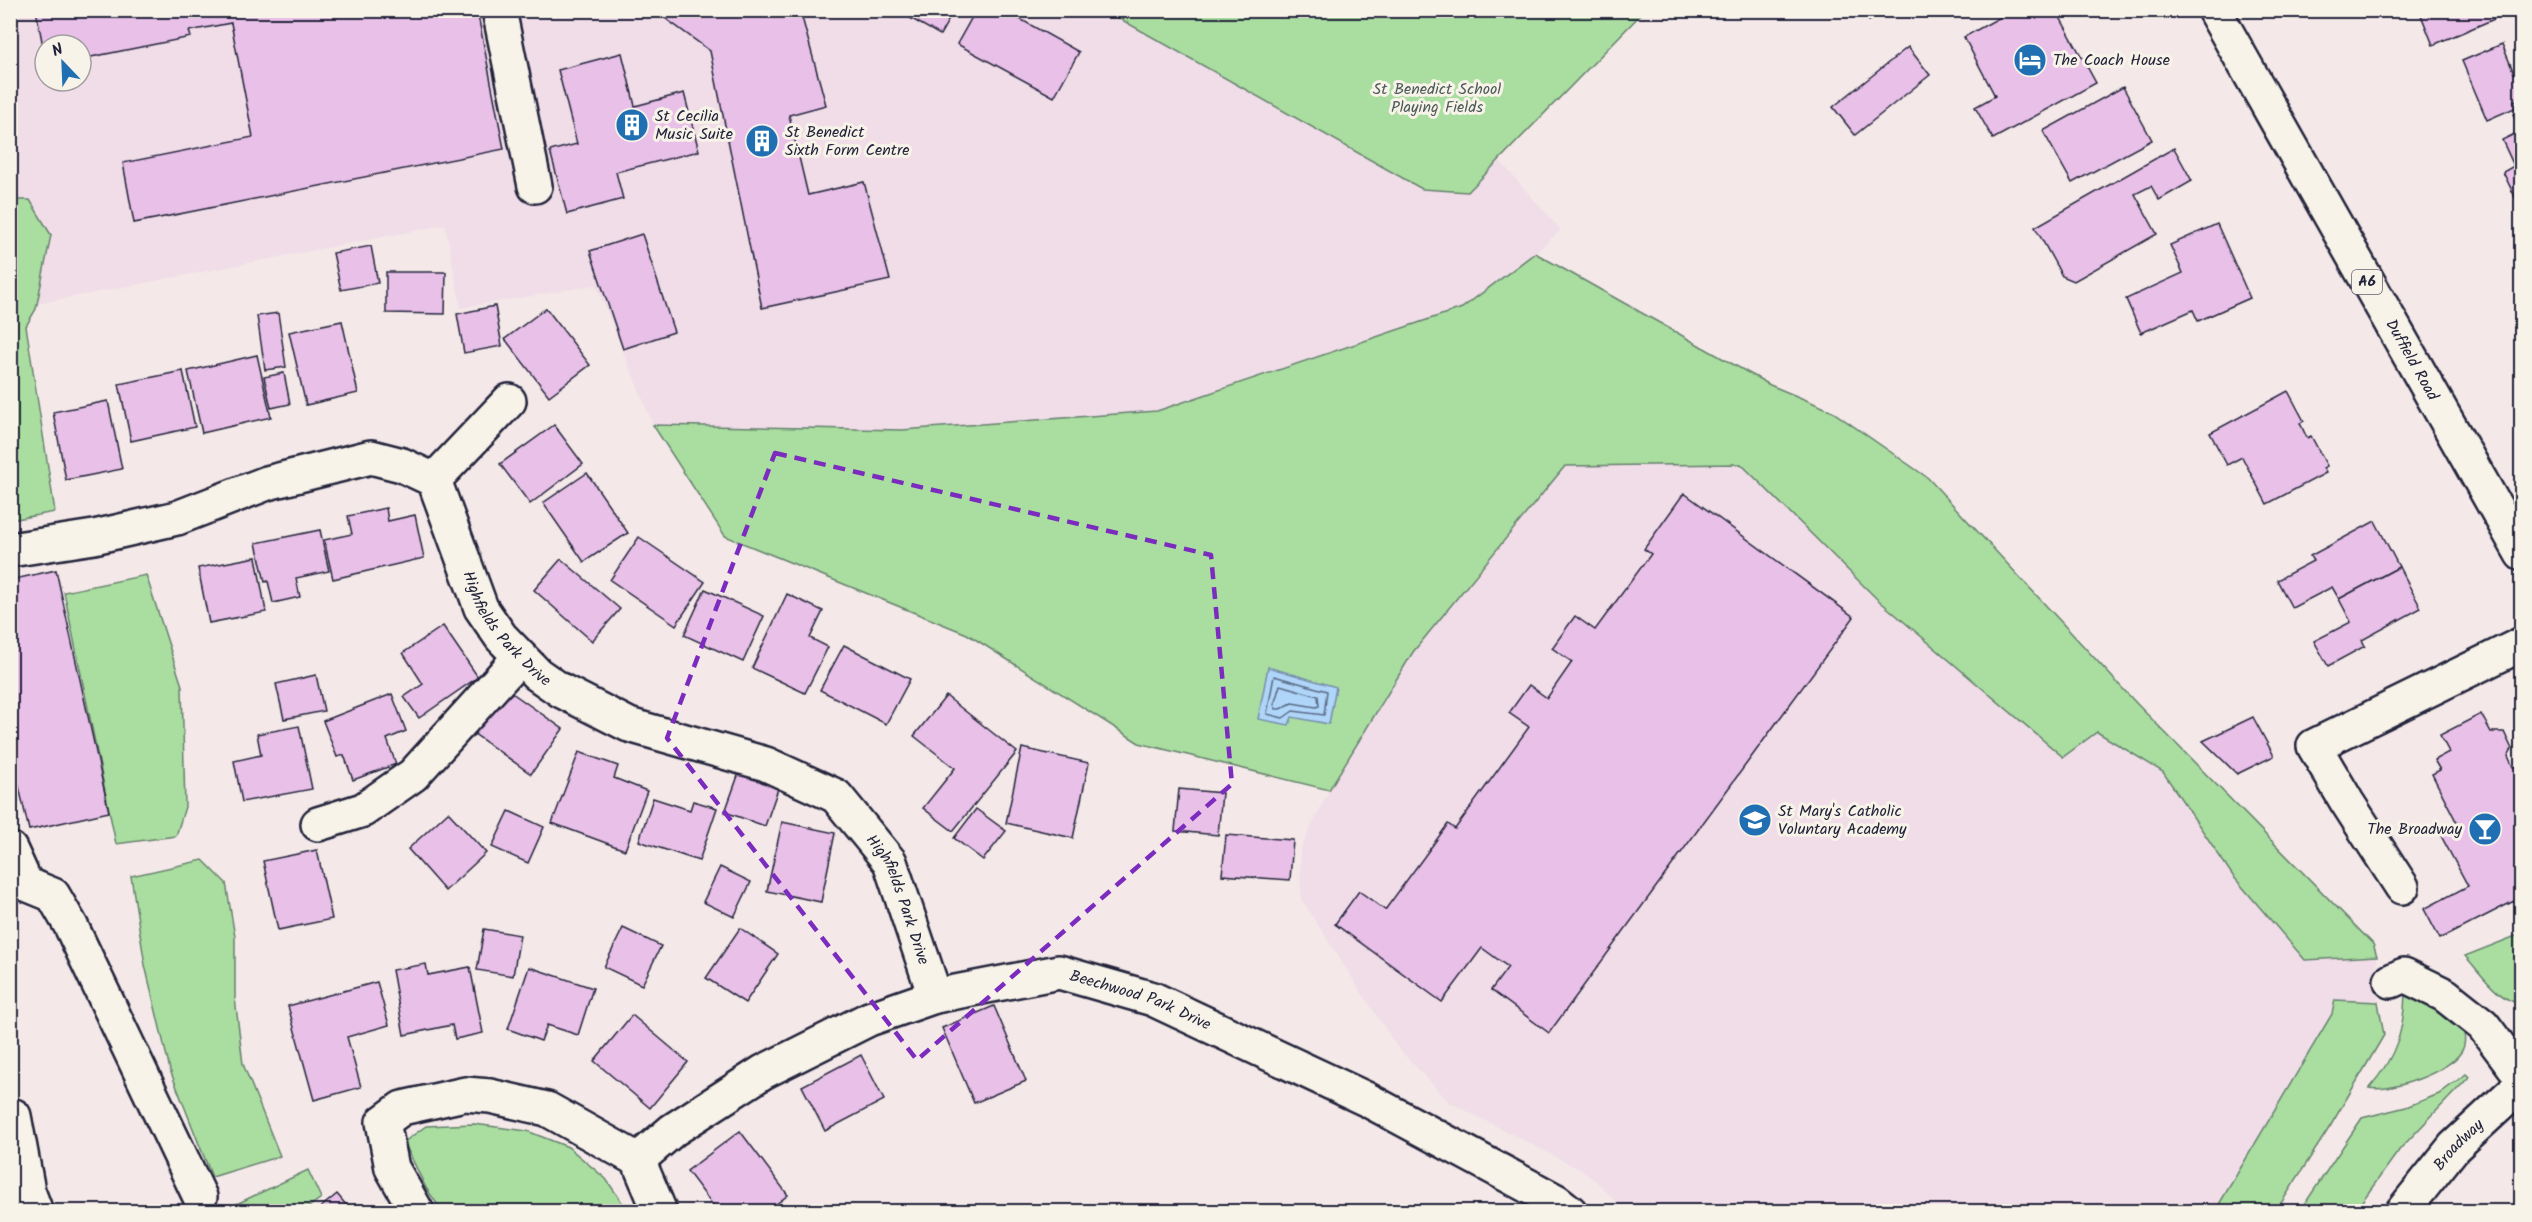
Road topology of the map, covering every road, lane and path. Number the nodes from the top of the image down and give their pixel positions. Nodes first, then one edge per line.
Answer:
1 (499, 10) edge
2 (2214, 10) edge
3 (535, 186) dead end
4 (509, 401) dead end
5 (434, 480) junction
6 (10, 550) edge
7 (2522, 554) edge
8 (2522, 644) edge
9 (519, 658) junction
10 (318, 824) dead end
11 (10, 849) edge
12 (2402, 887) dead end
13 (2391, 981) dead end
14 (935, 996) junction
15 (2522, 1077) edge
16 (2522, 1084) edge
17 (14, 1116) dead end
18 (638, 1160) junction
19 (200, 1197) dead end
20 (36, 1212) edge
21 (417, 1212) edge
22 (660, 1212) edge
23 (1570, 1212) edge
24 (2402, 1212) edge

1 - 3 street
2 - 7 street, Duffield Road / A6
4 - 5 street
5 - 6 street
5 - 9 street, Highfields Park Drive
8 - 12 street
9 - 10 street
9 - 14 street, Highfields Park Drive
11 - 19 street
13 - 15 street
14 - 18 street, Beechwood Park Drive
14 - 23 street, Beechwood Park Drive
16 - 24 street, Broadway
17 - 20 street
18 - 21 street
18 - 22 street

